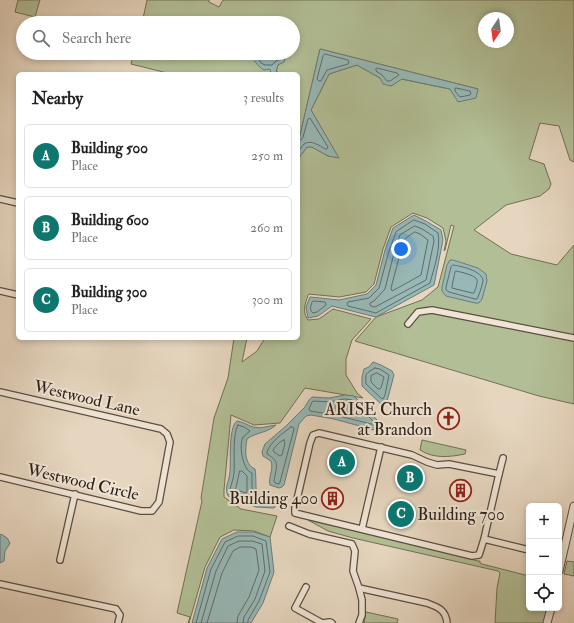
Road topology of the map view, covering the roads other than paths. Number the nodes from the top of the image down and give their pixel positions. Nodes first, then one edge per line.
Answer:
1 (0, 199) edge
2 (16, 203) edge
3 (0, 291) edge
4 (16, 295) edge
5 (408, 324) dead end
6 (574, 338) edge
7 (0, 392) edge
8 (167, 434) joint
9 (380, 447) junction
10 (503, 458) dead end
11 (499, 474) junction
12 (0, 477) edge
13 (75, 494) junction
14 (574, 506) edge
15 (289, 526) dead end
16 (362, 530) junction
17 (484, 539) junction
18 (526, 549) edge
19 (562, 551) edge
20 (60, 560) dead end
21 (0, 584) edge
22 (306, 587) dead end
23 (359, 588) junction
24 (550, 611) edge
25 (118, 623) edge
26 (332, 623) edge
27 (359, 623) edge
28 (447, 623) edge
29 (547, 623) edge

1 - 2 street
3 - 4 street
5 - 6 street
7 - 8 street, Westwood Lane
8 - 13 street, Westwood Circle
9 - 11 street
9 - 16 street
9 - 16 street
10 - 11 street
11 - 17 street
12 - 13 street, Westwood Circle
13 - 20 street
14 - 19 street
15 - 23 street
16 - 17 street
17 - 18 street
21 - 25 street
22 - 26 street
23 - 27 street
23 - 28 street
24 - 29 street

